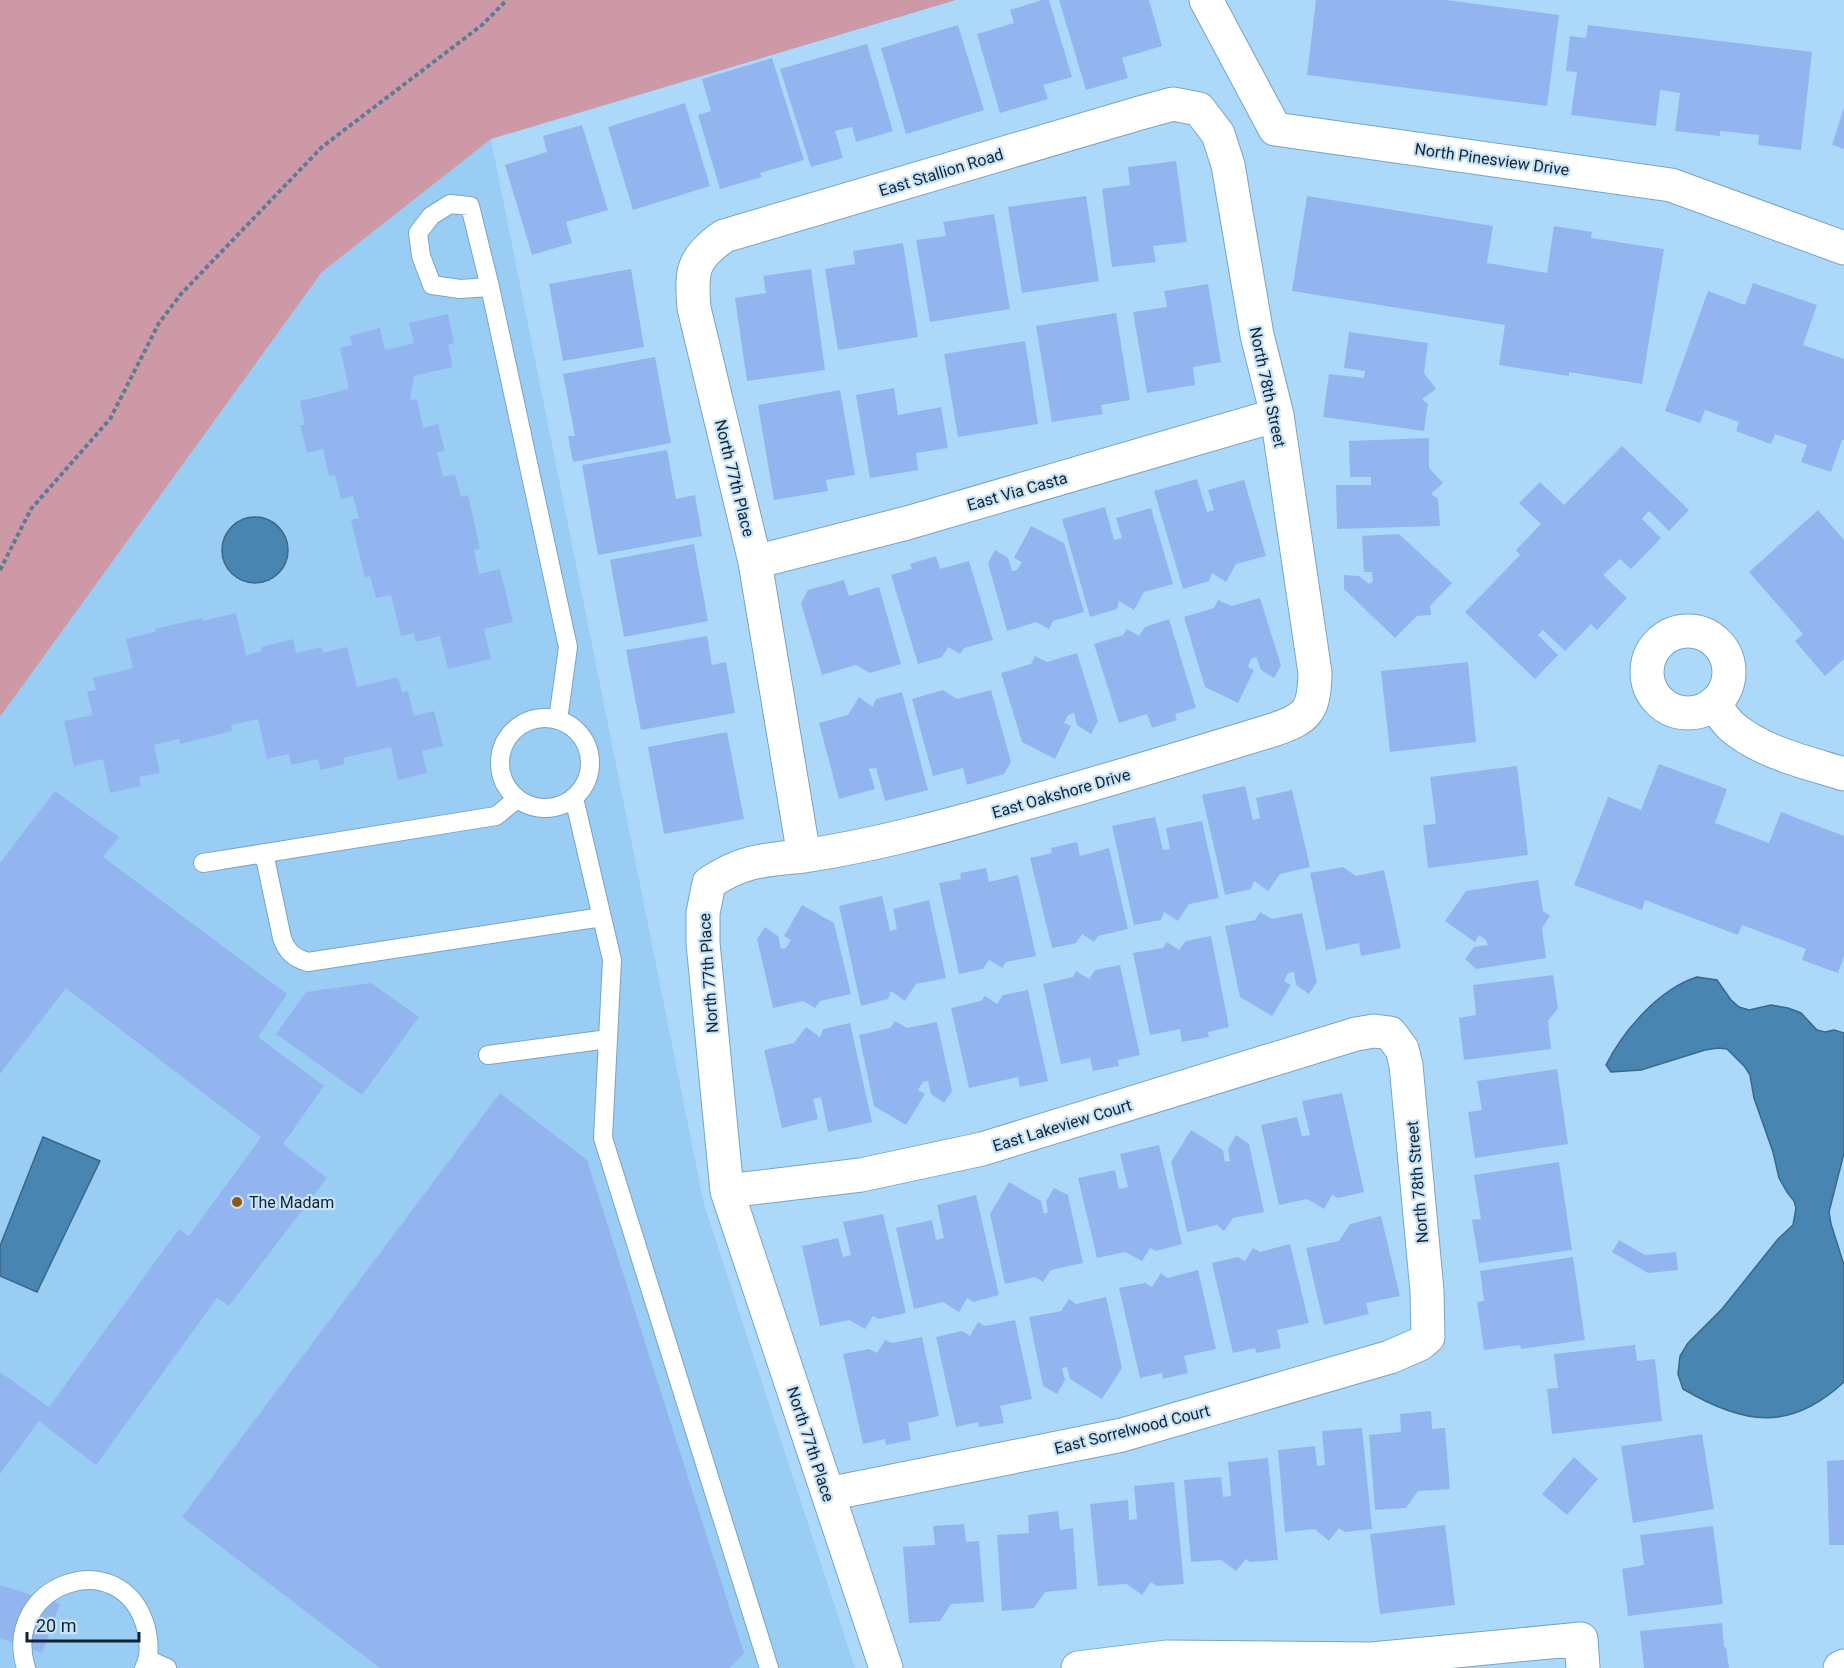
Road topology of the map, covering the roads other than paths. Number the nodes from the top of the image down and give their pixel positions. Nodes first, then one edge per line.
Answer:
1 (1206, 0) edge
2 (1199, 109) joint
3 (1844, 248) edge
4 (696, 266) joint
5 (490, 287) junction
6 (1277, 415) junction
7 (755, 562) junction
8 (1713, 704) dead end
9 (1311, 708) joint
10 (558, 720) junction
11 (1844, 774) edge
12 (573, 798) junction
13 (517, 799) junction
14 (264, 853) junction
15 (804, 856) junction
16 (203, 863) dead end
17 (602, 917) junction
18 (1390, 1033) joint
19 (608, 1039) junction
20 (488, 1055) dead end
21 (727, 1191) junction
22 (1428, 1336) joint
23 (828, 1494) junction
24 (1582, 1653) edge
25 (146, 1664) edge
26 (26, 1668) edge
27 (166, 1668) edge
28 (768, 1668) edge
29 (885, 1668) edge
30 (1078, 1668) edge

1 - 3 street, North Pinesview Drive
2 - 4 street, East Stallion Road
2 - 6 street, North 78th Street
4 - 7 street, North 77th Place
5 - 5 lane
5 - 10 lane
6 - 7 street, East Via Casta
6 - 9 street, North 78th Street
7 - 15 street, North 77th Place
8 - 11 street
9 - 15 street, East Oakshore Drive
10 - 12 lane
10 - 13 lane
12 - 13 lane
12 - 17 lane
13 - 14 lane
14 - 16 lane
14 - 17 lane
15 - 21 street, North 77th Place
17 - 19 lane
18 - 21 street, East Lakeview Court
18 - 22 street, North 78th Street
19 - 20 lane
19 - 28 lane
21 - 23 street, North 77th Place
22 - 23 street, East Sorrelwood Court
23 - 29 street, North 77th Place
24 - 30 street
25 - 26 lane
25 - 27 lane

